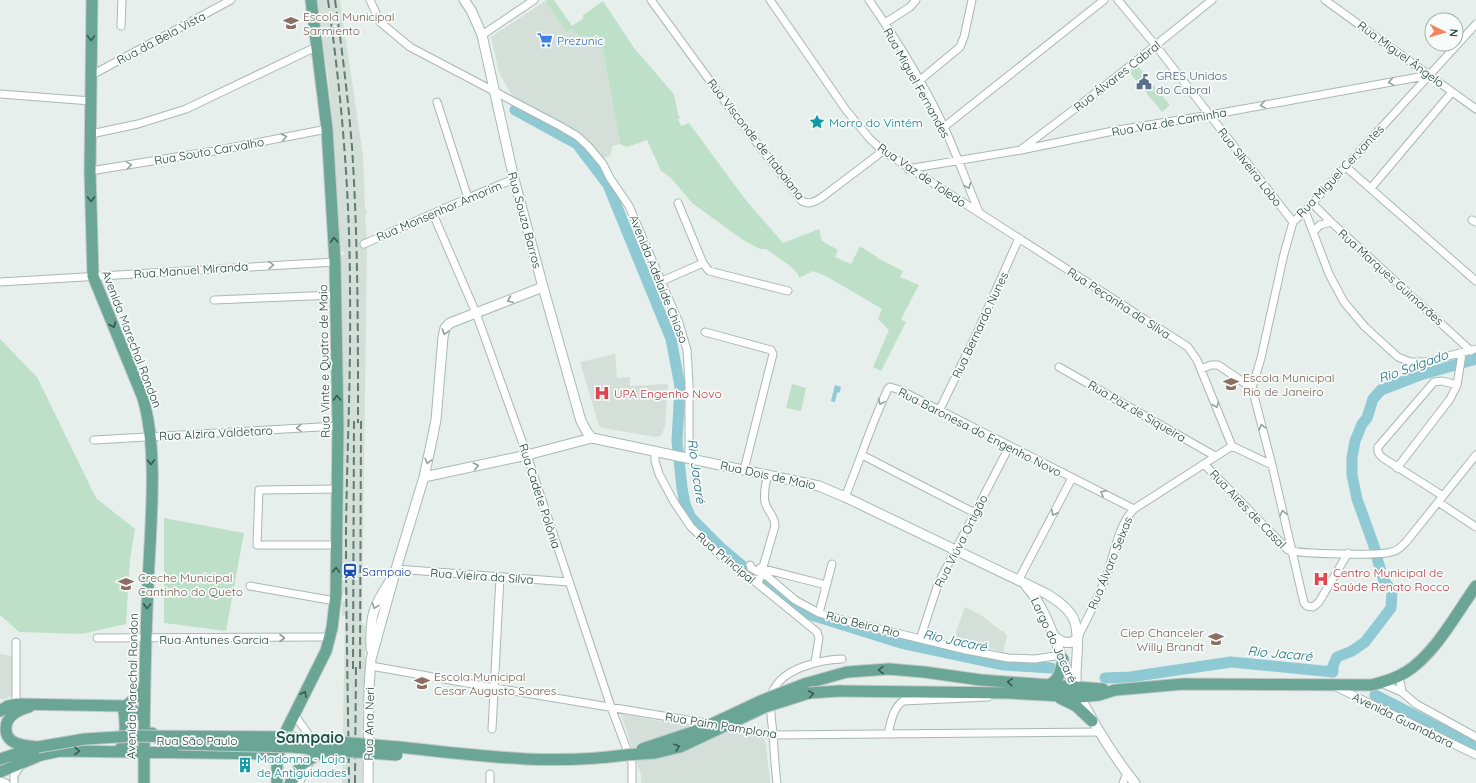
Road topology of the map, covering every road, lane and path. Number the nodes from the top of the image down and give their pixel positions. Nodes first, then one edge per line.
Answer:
1 (92, 0) edge
2 (122, 0) edge
3 (231, 0) edge
4 (311, 0) edge
5 (370, 0) edge
6 (464, 0) edge
7 (534, 0) edge
8 (651, 0) edge
9 (770, 0) edge
10 (869, 0) edge
11 (916, 0) edge
12 (972, 0) edge
13 (1104, 0) edge
14 (1118, 0) edge
15 (1212, 0) edge
16 (1325, 0) edge
17 (885, 23) junction
18 (1476, 24) edge
19 (121, 26) dead end
20 (482, 35) junction
21 (318, 46) junction
22 (1156, 46) junction
23 (1430, 75) junction
24 (90, 76) junction
25 (919, 81) junction
26 (494, 91) junction
27 (1452, 92) junction
28 (0, 94) edge
29 (91, 101) junction
30 (437, 102) dead end
31 (1476, 109) edge
32 (1210, 115) junction
33 (944, 127) junction
34 (327, 129) junction
35 (91, 134) junction
36 (1021, 150) junction
37 (883, 151) junction
38 (957, 160) junction
39 (1346, 167) junction
40 (908, 168) junction
41 (90, 171) junction
42 (514, 179) junction
43 (1371, 188) junction
44 (468, 198) junction
45 (678, 203) dead end
46 (1312, 203) junction
47 (1305, 211) junction
48 (979, 213) junction
49 (433, 214) junction
50 (1293, 222) junction
51 (1331, 222) junction
52 (1313, 232) junction
53 (1019, 238) junction
54 (364, 244) dead end
55 (335, 262) junction
56 (703, 263) junction
57 (92, 276) junction
58 (1476, 280) edge
59 (662, 281) junction
60 (0, 282) edge
61 (543, 287) junction
62 (788, 291) dead end
63 (336, 295) junction
64 (214, 300) dead end
65 (476, 313) junction
66 (705, 332) dead end
67 (1474, 350) edge
68 (1462, 354) junction
69 (1060, 367) dead end
70 (1201, 369) junction
71 (1457, 385) junction
72 (1252, 388) junction
73 (939, 411) junction
74 (338, 426) junction
75 (150, 437) junction
76 (592, 438) junction
77 (94, 440) dead end
78 (1232, 446) junction
79 (1009, 447) junction
80 (655, 451) junction
81 (1476, 455) edge
82 (527, 456) junction
83 (862, 456) junction
84 (1215, 456) junction
85 (686, 457) junction
86 (1204, 464) junction
87 (1272, 465) junction
88 (1397, 468) junction
89 (744, 470) junction
90 (767, 476) junction
91 (424, 477) junction
92 (1072, 478) junction
93 (338, 489) junction
94 (845, 497) junction
95 (1441, 499) junction
96 (1134, 509) junction
97 (975, 513) junction
98 (1476, 527) edge
99 (337, 546) junction
100 (955, 551) junction
101 (1292, 551) junction
102 (1348, 554) junction
103 (832, 564) dead end
104 (750, 565) dead end
105 (396, 571) junction
106 (762, 572) junction
107 (500, 577) junction
108 (569, 582) junction
109 (758, 583) junction
110 (1021, 583) junction
111 (826, 585) junction
112 (250, 586) dead end
113 (1476, 586) edge
114 (335, 601) junction
115 (1062, 605) junction
116 (819, 613) junction
117 (1044, 614) junction
118 (1054, 635) junction
119 (330, 637) junction
120 (1078, 637) junction
121 (97, 638) dead end
122 (145, 639) junction
123 (920, 639) junction
124 (16, 642) dead end
125 (1062, 657) junction
126 (842, 659) dead end
127 (371, 662) junction
128 (815, 662) junction
129 (1399, 676) junction
130 (1376, 684) junction
131 (145, 685) junction
132 (1332, 685) junction
133 (495, 688) junction
134 (1050, 690) junction
135 (1078, 692) junction
136 (1402, 692) junction
137 (772, 693) junction
138 (1008, 693) junction
139 (16, 704) junction
140 (38, 704) junction
141 (124, 706) junction
142 (611, 707) junction
143 (0, 711) edge
144 (294, 714) junction
145 (144, 719) junction
146 (1092, 720) junction
147 (695, 721) junction
148 (492, 729) dead end
149 (1099, 732) junction
150 (888, 733) junction
151 (773, 735) junction
152 (1476, 737) edge
153 (37, 747) junction
154 (329, 750) junction
155 (398, 751) junction
156 (119, 752) junction
157 (144, 753) junction
158 (278, 754) junction
159 (625, 755) junction
160 (1476, 755) edge
161 (0, 759) edge
162 (26, 761) junction
163 (0, 772) edge
164 (1127, 773) junction
165 (490, 774) dead end
166 (0, 781) edge
167 (6, 783) edge
168 (14, 783) edge
169 (144, 783) edge
170 (277, 783) edge
171 (290, 783) edge
172 (299, 783) edge
173 (368, 783) edge
174 (490, 783) edge
175 (632, 783) edge
176 (777, 783) edge
177 (1123, 783) edge
178 (1135, 783) edge

1 -> 24 main road, Avenida Marechal Rondon
2 - 19 street
3 - 24 street, Rua da Bela Vista
4 - 21 main road, Rua Vinte e Quatro de Maio
5 - 26 street, Avenida Adelaide Chioso
6 - 20 main road, Rua Souza Barros
7 - 20 street
8 - 37 street, Rua Visconde de Itabaiana
9 - 37 street, Rua Vaz de Toledo
10 - 17 street, Rua Miguel Fernandes
11 - 17 street
12 - 25 street
13 - 33 street
14 - 22 street, Rua Silveira Lobo
15 - 22 street, Rua Álvares Cabral
16 - 23 street, Rua Miguel Ângelo
17 - 25 street, Rua Miguel Fernandes
18 - 23 street, Rua Miguel Cervantes
20 - 26 main road, Rua Souza Barros
21 - 34 main road, Rua Vinte e Quatro de Maio
21 - 35 street
22 - 32 street, Rua Silveira Lobo
22 - 36 street, Rua Álvares Cabral
23 - 27 street, Rua Miguel Ângelo
23 -> 32 street, Rua Vaz de Caminha
23 - 39 street, Rua Miguel Cervantes
24 - 29 main road, Avenida Marechal Rondon
25 - 33 street, Rua Miguel Fernandes
26 - 42 main road, Rua Souza Barros
26 - 59 street, Avenida Adelaide Chioso
27 - 31 street, Rua Miguel Ângelo
27 - 43 street
28 - 29 street
29 - 35 main road, Avenida Marechal Rondon
30 - 44 street
32 - 36 street, Rua Vaz de Caminha
32 - 50 street, Rua Silveira Lobo
33 - 38 street, Rua Miguel Fernandes
41 -> 34 street, Rua Souto Carvalho
55 -> 34 main road, Rua Vinte e Quatro de Maio
35 - 41 main road, Avenida Marechal Rondon
36 - 38 street, Rua Vaz de Caminha
37 - 40 street, Rua Vaz de Toledo
38 - 40 street, Rua Vaz de Caminha
38 -> 48 street, Rua Miguel Fernandes
39 - 43 street
39 - 46 street, Rua Miguel Cervantes
40 - 48 street, Rua Vaz de Toledo
41 -> 57 main road, Avenida Marechal Rondon
42 - 44 street, Rua Monsenhor Amorim
42 - 61 main road, Rua Souza Barros
43 - 58 street
44 - 49 street, Rua Monsenhor Amorim
45 - 56 street
46 - 47 street, Rua Miguel Cervantes
46 - 51 street, Rua Marques Guimarães
47 - 50 street, Rua Miguel Cervantes
47 - 52 street
48 - 53 street, Rua Peçanha da Silva
49 - 54 street, Rua Monsenhor Amorim
49 - 65 street, Rua Cadete Polônia
50 - 72 street, Rua Miguel Cervantes
51 - 52 street
51 - 67 street, Rua Marques Guimarães
52 - 68 street
53 - 70 street, Rua Peçanha da Silva
53 - 73 street, Rua Bernardo Nunes
57 -> 55 street, Rua Manuel Miranda
55 - 63 main road, Rua Vinte e Quatro de Maio
56 - 59 street
56 - 62 street
57 - 60 street, Rua Manuel Miranda
57 -> 75 main road, Avenida Marechal Rondon
59 - 85 street, Avenida Adelaide Chioso
61 -> 65 main road, Rua Ana Neri
61 - 76 main road, Rua Souza Barros
63 - 64 street
74 -> 63 main road, Rua Vinte e Quatro de Maio
65 - 82 street, Rua Cadete Polônia
65 -> 91 main road, Rua Ana Neri
66 - 89 street
67 - 68 street
68 - 71 street
69 - 84 street, Rua Paz de Siqueira
70 - 72 street
70 -> 78 street, Rua Peçanha da Silva
71 - 88 street
71 - 88 street
87 -> 72 street
73 - 79 street, Rua Baronesa do Engenho Novo
73 -> 83 street, Rua Baronesa do Engenho Novo
74 -> 75 street, Rua Alzira Valdetaro
74 - 93 main road, Rua Vinte e Quatro de Maio
75 - 77 street, Rua Alzira Valdetaro
75 -> 122 main road, Avenida Marechal Rondon
76 - 80 main road, Rua Dois de Maio
76 - 82 main road, Rua Dois de Maio
78 - 84 street, Rua Álvaro Seixas
78 - 87 street
79 - 92 street, Rua Baronesa do Engenho Novo
79 - 97 street, Rua Viúva Ortigão
80 - 85 main road, Rua Dois de Maio
80 - 109 street, Rua Principal
81 - 95 street, Rua Aires de Casal
91 -> 82 main road, Rua Dois de Maio
82 - 108 street, Rua Cadete Polônia
83 - 94 street, Rua Baronesa do Engenho Novo
83 - 97 street
84 - 86 street, Rua Álvaro Seixas
85 - 89 main road, Rua Dois de Maio
86 - 96 street, Rua Álvaro Seixas
86 - 101 street, Rua Aires de Casal
101 -> 87 street
88 - 95 street
89 - 90 main road, Rua Dois de Maio
90 - 94 main road, Rua Dois de Maio
90 - 106 street
91 - 105 main road, Rua Ana Neri
96 -> 92 street, Rua Baronesa do Engenho Novo
92 -> 110 street
93 - 99 main road, Rua Vinte e Quatro de Maio
93 - 99 street
94 - 100 main road, Rua Dois de Maio
95 - 98 street
95 - 102 street, Rua Aires de Casal
96 - 120 street, Rua Álvaro Seixas
97 - 100 street, Rua Viúva Ortigão
114 -> 99 main road, Rua Vinte e Quatro de Maio
100 - 110 main road, Rua Dois de Maio
100 - 123 street, Rua Viúva Ortigão
101 - 102 street, Rua Aires de Casal
101 - 102 street
103 - 111 street
104 - 106 street
105 - 107 street, Rua Vieira da Silva
105 - 127 main road, Rua Ana Neri
106 - 109 street
106 - 111 street
106 - 116 street, Rua Beira Rio
107 - 108 street, Rua Vieira da Silva
107 - 133 street
108 - 142 street, Rua Cadete Polônia
109 - 128 street, Rua Principal
110 - 115 main road, Largo do Jacaré
110 - 117 main road, Largo do Jacaré
111 - 116 street
112 - 114 street
113 - 129 main road
114 - 119 main road, Rua Vinte e Quatro de Maio
115 - 117 main road
115 - 120 main road, Largo do Jacaré
116 - 123 street, Rua Beira Rio
117 - 118 main road, Largo do Jacaré
118 - 120 main road
118 - 125 main road, Largo do Jacaré
122 -> 119 street, Rua Antunes Garcia
144 -> 119 main road, Rua Vinte e Quatro de Maio
120 - 135 main road, Largo do Jacaré
121 - 122 street, Rua Antunes Garcia
122 - 131 main road, Avenida Marechal Rondon
123 - 125 street, Rua Beira Rio
124 - 139 street
125 - 134 main road
125 - 135 main road, Largo do Jacaré
126 - 128 street
127 - 133 street, Rua Paim Pamplona
127 - 173 main road, Rua Ana Neri
128 - 137 street
129 - 130 main road
129 - 136 street
130 - 132 main road
130 - 136 street
131 - 141 main road
131 - 145 main road, Avenida Marechal Rondon
132 - 135 main road
132 - 160 street, Avenida Guanabara
133 - 142 street, Rua Paim Pamplona
133 - 148 street
134 - 135 main road
134 - 138 main road
134 - 146 main road
134 -> 159 main road, bridge
135 - 146 main road
136 - 152 street
137 - 147 street
137 - 151 street
138 - 150 street
159 -> 138 main road, bridge
139 - 140 main road
139 - 143 main road
140 - 141 main road
140 - 153 main road
141 - 145 main road
141 - 156 main road
142 - 147 street, Rua Paim Pamplona
142 - 175 street, Rua Cadete Polônia
144 - 158 main road, Rua Vinte e Quatro de Maio
144 - 172 street
145 - 154 main road, bridge
145 - 157 main road, Avenida Marechal Rondon
146 - 149 main road
147 - 151 street, Rua Paim Pamplona
149 - 150 street, Rua Paim Pamplona
149 - 164 main road
150 - 151 street, Rua Paim Pamplona
151 - 176 street
153 - 155 main road, bridge
153 - 161 main road
154 - 155 main road, bridge
154 - 171 main road, bridge
155 - 159 main road
156 - 157 main road, Rua São Paulo
162 -> 156 main road, Rua São Paulo
157 - 158 main road, Rua São Paulo
157 - 169 main road, Avenida Marechal Rondon
158 - 170 main road, Rua Vinte e Quatro de Maio
162 - 163 main road, Rua São Paulo
162 - 168 street
164 - 177 street
164 - 178 main road
165 - 174 street
166 - 167 street

